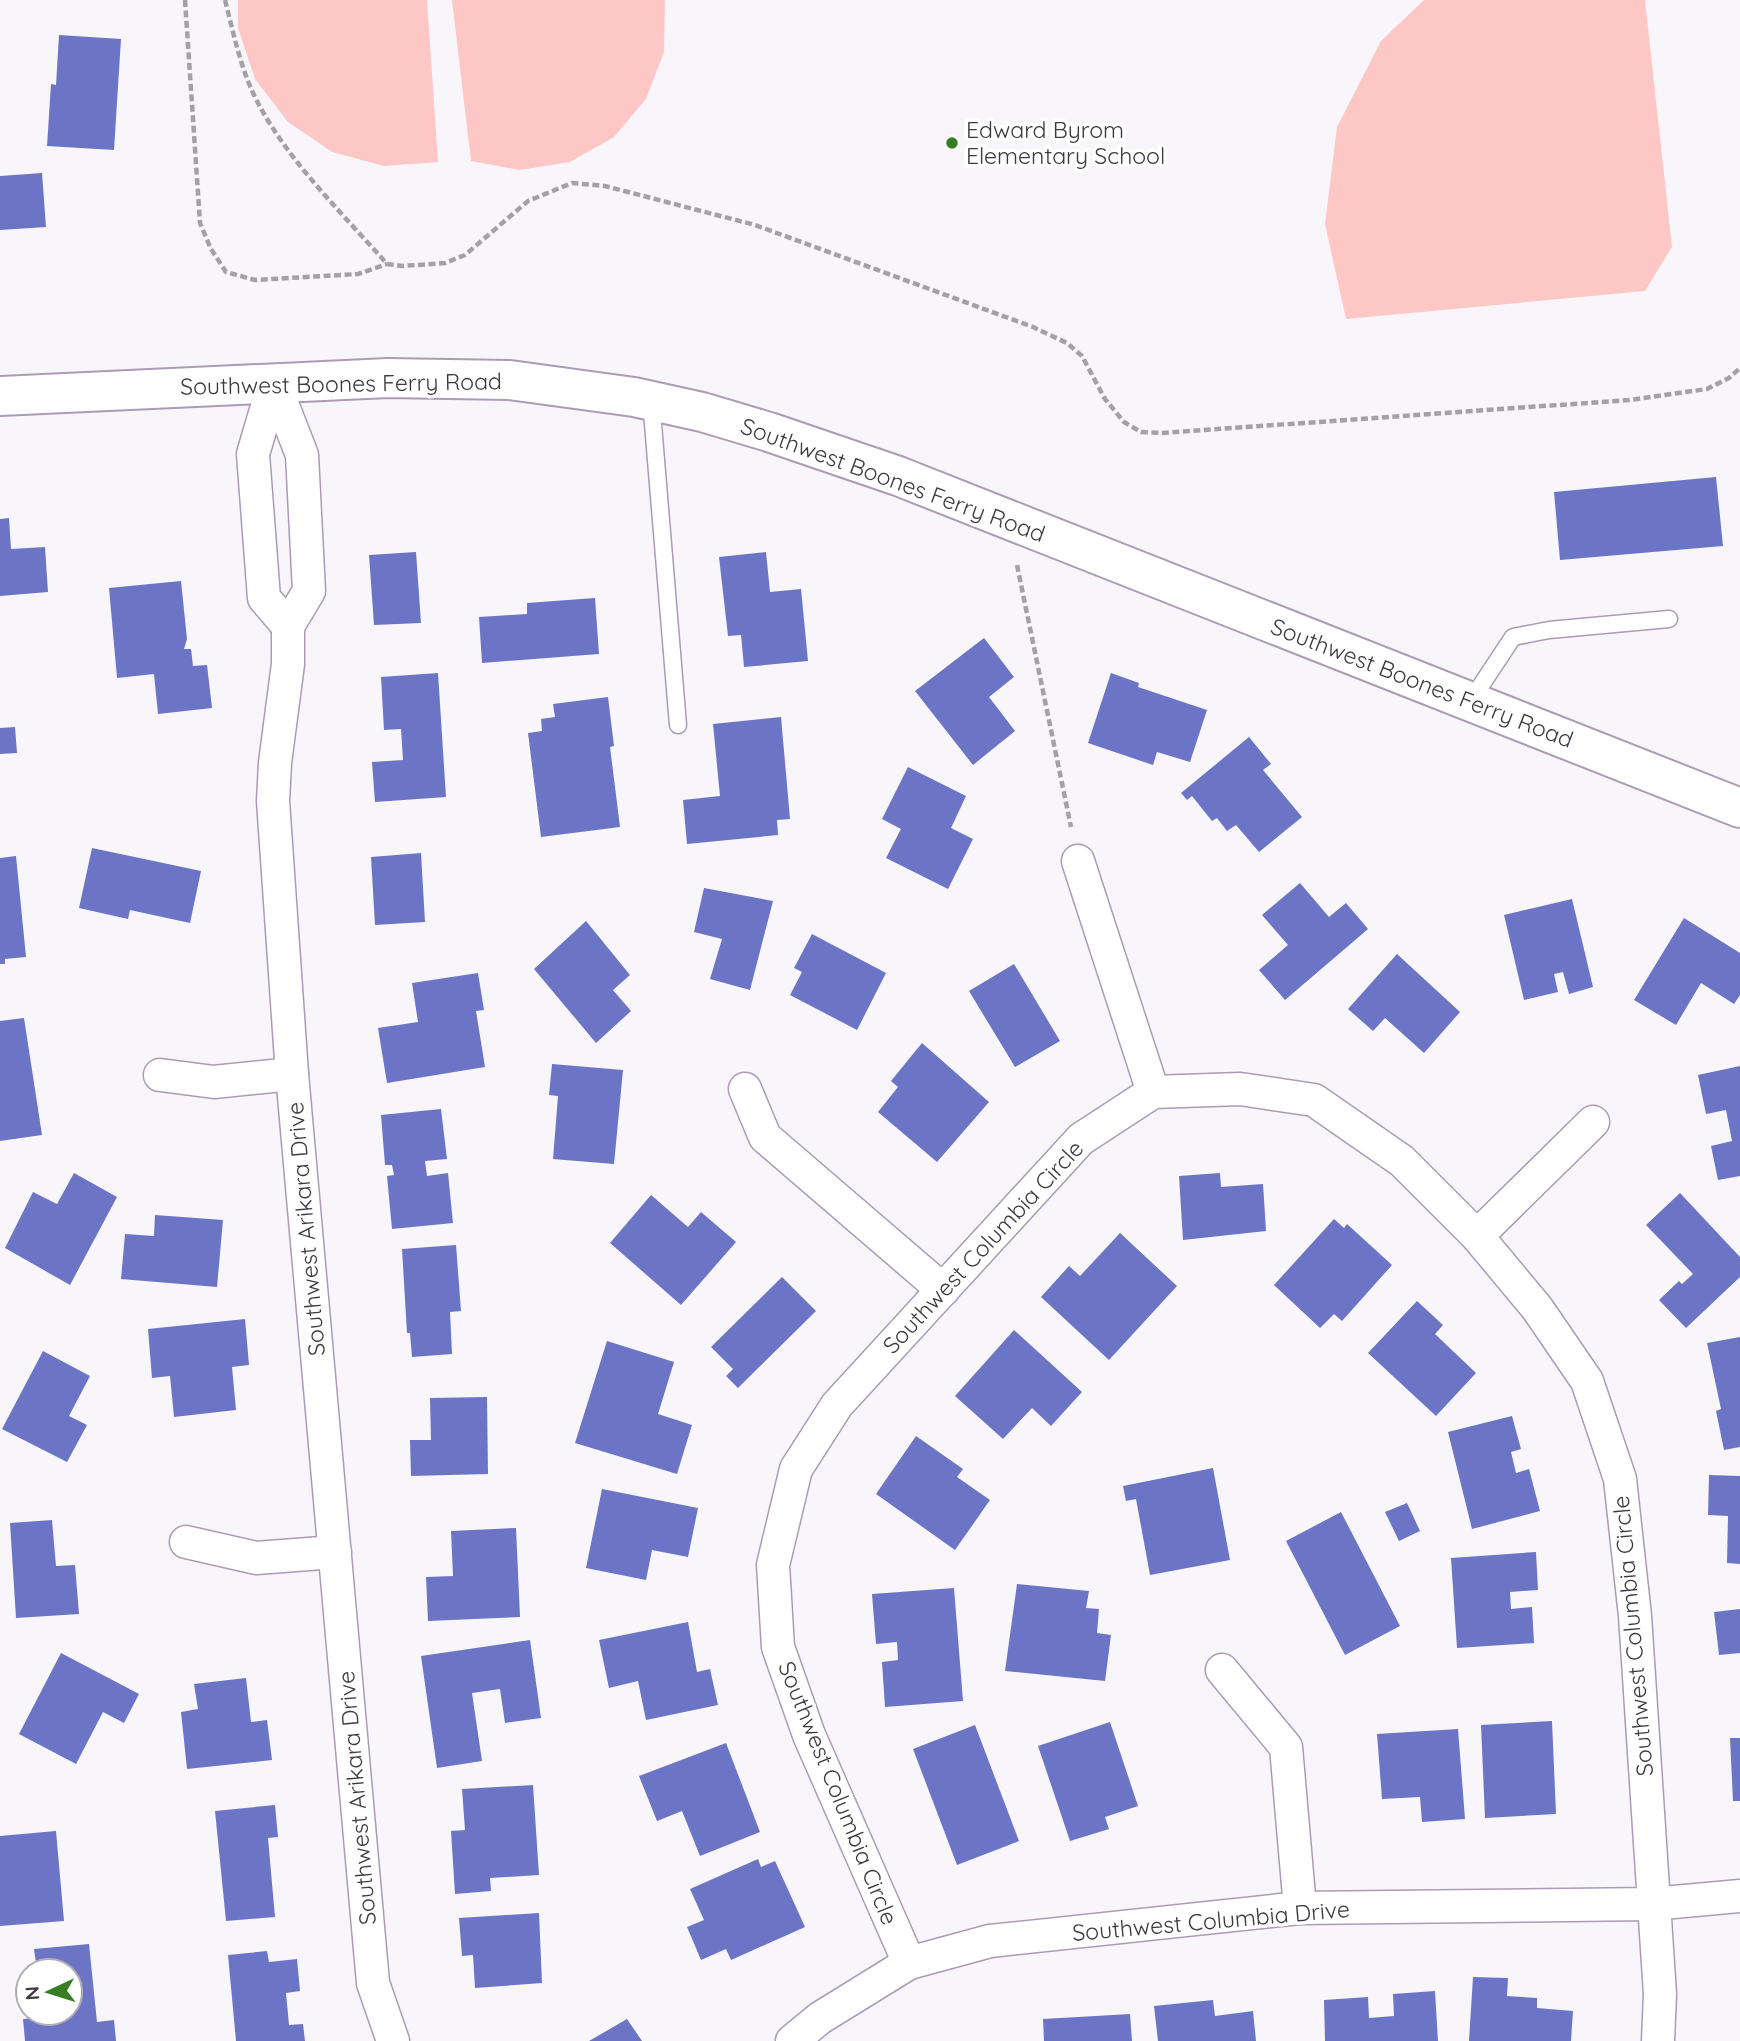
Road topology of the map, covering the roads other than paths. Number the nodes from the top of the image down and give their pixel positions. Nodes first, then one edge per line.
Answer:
1 (274, 383) junction
2 (0, 396) edge
3 (651, 401) junction
4 (1669, 619) dead end
5 (288, 626) junction
6 (1471, 702) junction
7 (678, 725) dead end
8 (1740, 808) edge
9 (1078, 861) road end
10 (292, 1074) junction
11 (160, 1075) dead end
12 (745, 1089) dead end
13 (1153, 1092) junction
14 (1593, 1122) dead end
15 (1477, 1236) junction
16 (943, 1290) junction
17 (186, 1542) dead end
18 (335, 1552) junction
19 (1222, 1670) dead end
20 (1740, 1896) edge
21 (1652, 1903) junction
22 (1300, 1908) junction
23 (909, 1963) junction
24 (393, 2041) edge
25 (792, 2041) edge
26 (1658, 2041) edge

1 - 2 main road, Southwest Boones Ferry Road
1 - 3 main road, Southwest Boones Ferry Road
1 - 5 street
1 - 5 street
3 - 6 main road, Southwest Boones Ferry Road
3 - 7 lane
4 - 6 lane
5 - 10 street, Southwest Arikara Drive
6 - 8 main road, Southwest Boones Ferry Road
9 - 13 street
10 - 11 street, Southwest Arikara Drive
10 - 18 street, Southwest Arikara Drive
12 - 16 street
13 - 15 street, Southwest Columbia Circle
13 - 16 street, Southwest Columbia Circle
14 - 15 street
15 - 21 street, Southwest Columbia Circle
16 - 23 street, Southwest Columbia Circle
17 - 18 street
18 - 24 street, Southwest Arikara Drive
19 - 22 street
20 - 21 street, Southwest Columbia Drive
21 - 22 street, Southwest Columbia Drive
21 - 26 street, Southwest Columbia Circle
22 - 23 street, Southwest Columbia Drive
23 - 25 street, Southwest Columbia Drive

